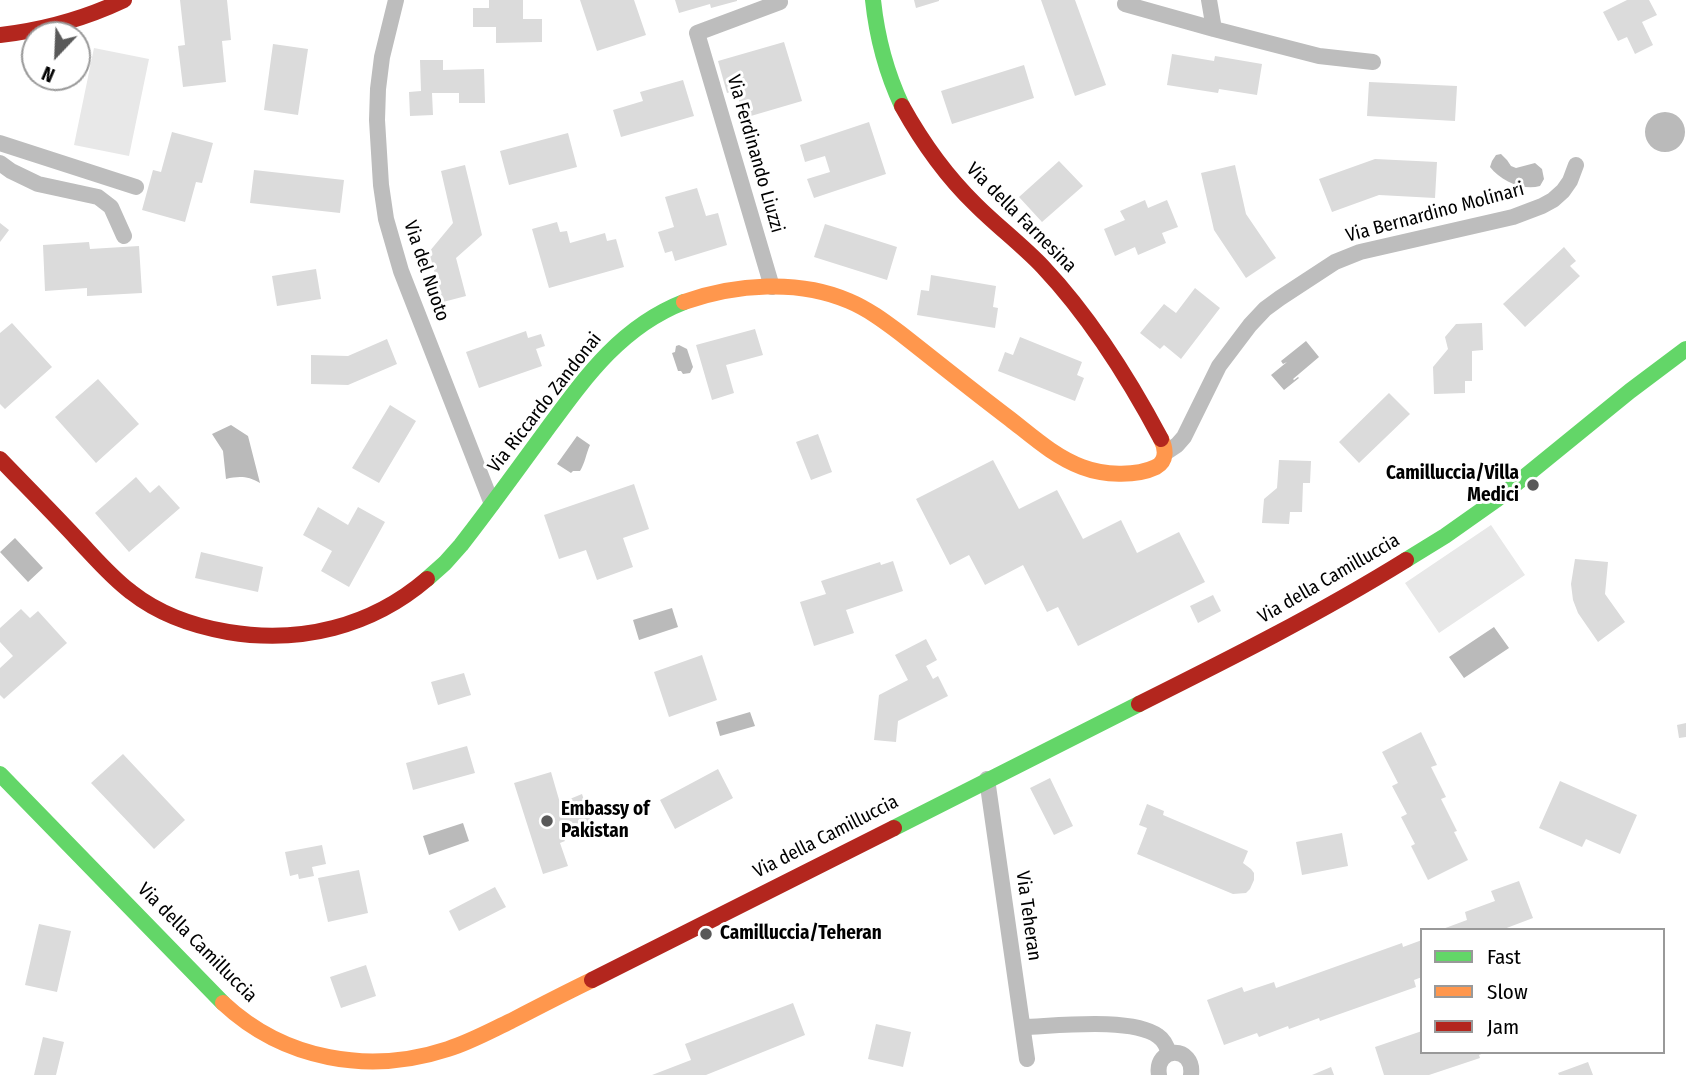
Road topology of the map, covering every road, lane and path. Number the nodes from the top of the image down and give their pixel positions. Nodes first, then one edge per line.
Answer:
1 (124, 0) edge
2 (396, 0) edge
3 (873, 0) edge
4 (1209, 0) edge
5 (780, 2) edge
6 (1125, 4) dead end
7 (1214, 29) junction
8 (0, 35) edge
9 (1373, 62) dead end
10 (0, 143) edge
11 (0, 163) edge
12 (1576, 165) dead end
13 (136, 187) dead end
14 (124, 236) dead end
15 (772, 287) junction
16 (1686, 349) edge
17 (1165, 453) junction
18 (0, 459) edge
19 (492, 505) junction
20 (0, 774) edge
21 (987, 779) junction
22 (1023, 1027) junction
23 (1170, 1054) junction
24 (1027, 1059) dead end
25 (1159, 1075) edge
26 (1191, 1075) edge

1 - 8 street
2 - 19 street, Via del Nuoto
3 - 17 street, Via della Farnesina
4 - 7 street
5 - 15 street, Via Ferdinando Liuzzi
6 - 7 street
7 - 9 street
10 - 13 street
11 - 14 street
12 - 17 street, Via Bernardino Molinari
15 - 17 street, Via Riccardo Zandonai
15 - 19 street, Via Riccardo Zandonai
16 - 21 street, Via della Camilluccia
18 - 19 street, Via Riccardo Zandonai
20 - 21 street, Via della Camilluccia
21 - 22 street, Via Teheran
22 - 23 street
22 - 24 street, Via Teheran
23 - 25 street
23 - 26 street

